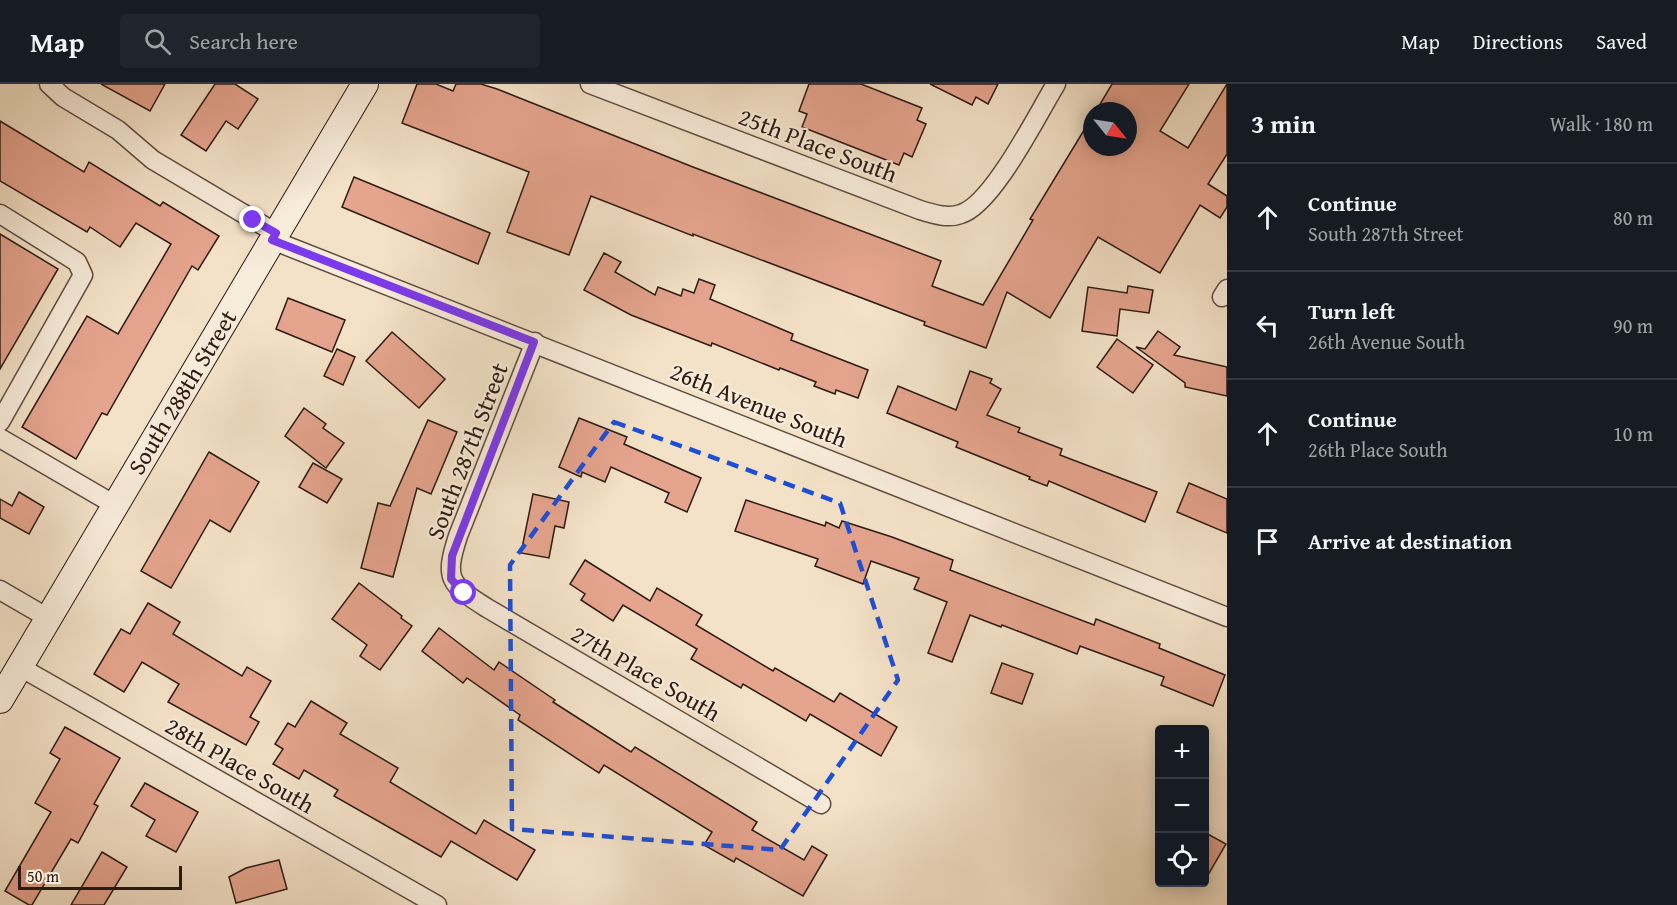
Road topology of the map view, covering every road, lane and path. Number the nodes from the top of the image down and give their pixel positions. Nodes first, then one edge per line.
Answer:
1 (49, 84) edge
2 (365, 84) edge
3 (590, 84) edge
4 (1056, 84) edge
5 (0, 214) edge
6 (274, 236) junction
7 (534, 342) junction
8 (0, 422) edge
9 (0, 438) edge
10 (115, 505) junction
11 (451, 579) joint
12 (0, 590) edge
13 (1227, 617) edge
14 (48, 618) junction
15 (20, 667) junction
16 (0, 700) edge
17 (821, 804) dead end
18 (437, 905) edge

1 - 6 street, 26th Avenue South
2 - 6 main road, South 288th Street
3 - 4 street, 25th Place South
5 - 8 street
6 - 7 street, 26th Avenue South
6 - 10 main road, South 288th Street
7 - 11 street, South 287th Street
7 - 13 street, 26th Avenue South
9 - 10 street
10 - 14 main road, South 288th Street
11 - 17 street, 27th Place South
12 - 14 street
14 - 15 main road, South 288th Street
15 - 16 main road, South 288th Street
15 - 18 street, 28th Place South

